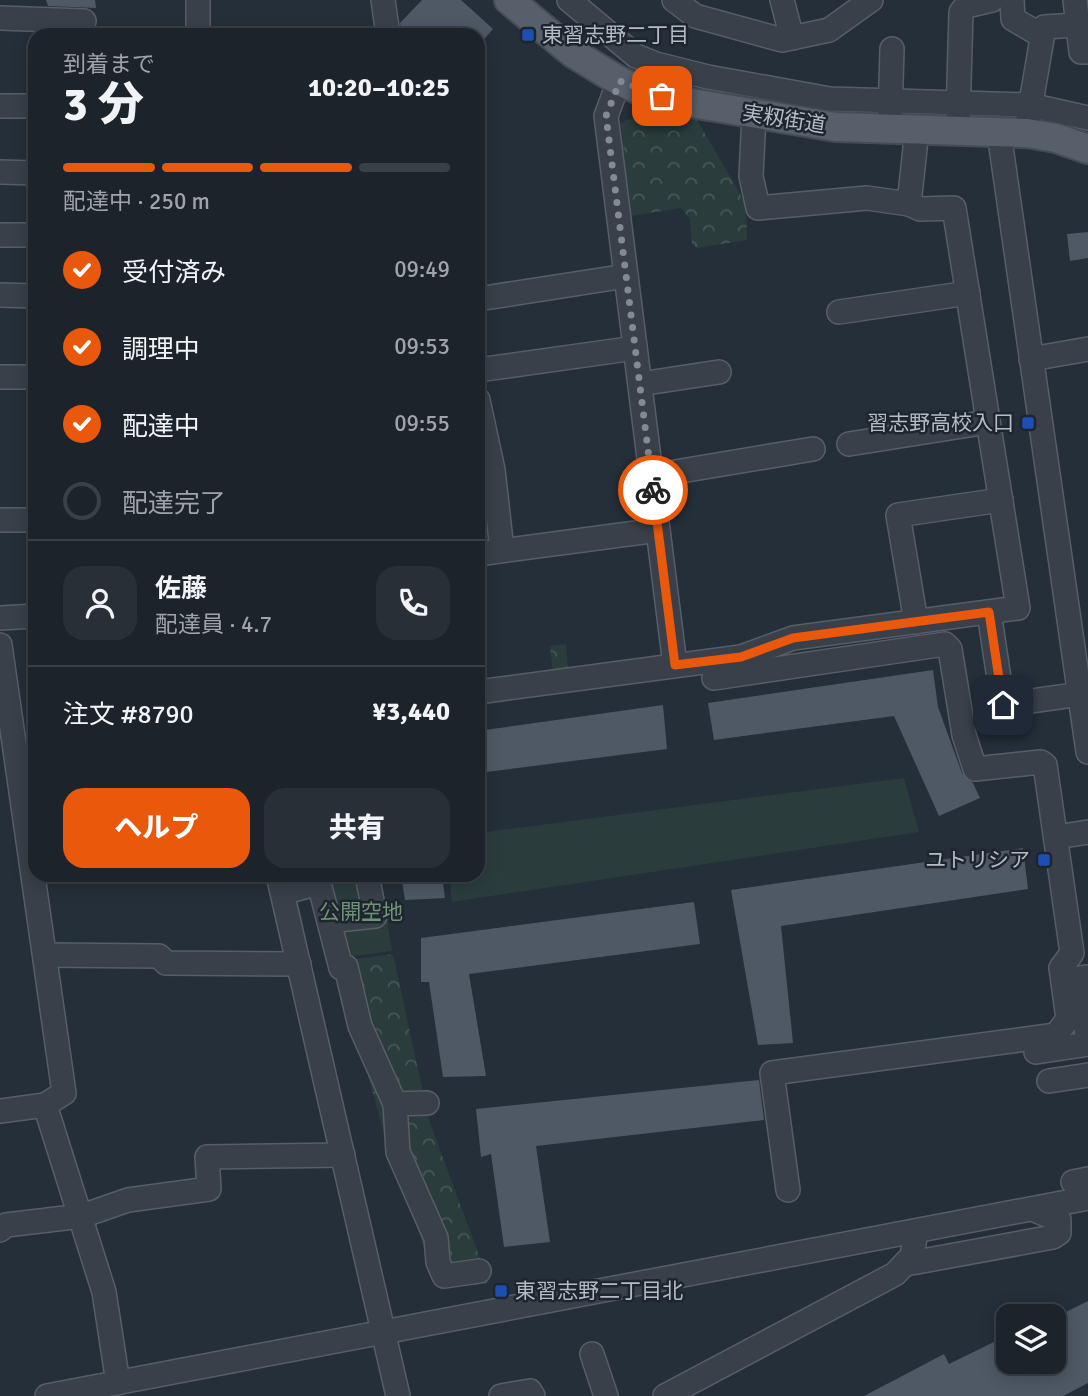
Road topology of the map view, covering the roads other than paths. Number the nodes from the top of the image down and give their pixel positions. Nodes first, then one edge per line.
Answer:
1 (198, 0) edge
2 (383, 0) edge
3 (509, 0) edge
4 (569, 0) edge
5 (674, 0) edge
6 (782, 0) edge
7 (992, 0) edge
8 (1012, 0) edge
9 (1075, 0) edge
10 (863, 3) edge
11 (0, 18) edge
12 (84, 21) dead end
13 (1078, 25) junction
14 (198, 28) edge
15 (387, 28) edge
16 (1042, 36) junction
17 (792, 38) junction
18 (892, 49) dead end
19 (1088, 52) edge
20 (620, 81) junction
21 (1030, 105) junction
22 (0, 106) edge
23 (28, 106) edge
24 (754, 115) junction
25 (958, 118) junction
26 (1088, 118) edge
27 (899, 120) junction
28 (999, 132) junction
29 (1027, 134) junction
30 (1088, 149) edge
31 (0, 172) edge
32 (28, 173) edge
33 (909, 204) junction
34 (0, 235) edge
35 (28, 235) edge
36 (626, 276) junction
37 (968, 293) junction
38 (0, 295) edge
39 (28, 296) edge
40 (485, 298) edge
41 (839, 312) dead end
42 (635, 348) junction
43 (1088, 349) edge
44 (1031, 359) junction
45 (485, 369) edge
46 (719, 372) dead end
47 (0, 377) edge
48 (28, 377) edge
49 (640, 384) junction
50 (988, 422) junction
51 (485, 433) edge
52 (849, 443) dead end
53 (813, 449) dead end
54 (651, 476) junction
55 (1001, 500) junction
56 (0, 520) edge
57 (28, 520) edge
58 (658, 530) junction
59 (502, 550) junction
60 (485, 553) edge
61 (989, 612) junction
62 (28, 616) edge
63 (0, 618) edge
64 (916, 622) junction
65 (0, 645) edge
66 (675, 665) junction
67 (714, 678) dead end
68 (485, 691) edge
69 (1084, 694) edge
70 (1088, 752) edge
71 (28, 780) edge
72 (1088, 832) edge
73 (1056, 837) junction
74 (35, 882) edge
75 (280, 882) edge
76 (295, 882) edge
77 (356, 882) edge
78 (368, 882) edge
79 (362, 917) junction
80 (329, 921) junction
81 (1078, 921) edge
82 (45, 955) junction
83 (299, 964) junction
84 (1088, 977) edge
85 (1088, 1044) edge
86 (888, 1074) dead end
87 (1088, 1075) edge
88 (1049, 1081) dead end
89 (45, 1105) junction
90 (0, 1111) edge
91 (343, 1154) junction
92 (1083, 1186) edge
93 (788, 1190) dead end
94 (1032, 1209) junction
95 (82, 1216) junction
96 (0, 1230) edge
97 (916, 1231) junction
98 (906, 1265) junction
99 (479, 1271) dead end
100 (383, 1331) junction
101 (592, 1354) dead end
102 (118, 1384) junction
103 (54, 1395) edge
104 (398, 1396) edge
105 (501, 1396) edge
106 (533, 1396) edge
107 (607, 1396) edge
108 (665, 1396) edge

1 - 14 street
2 - 15 street
3 - 20 main road, 実籾街道
4 - 27 street
5 - 17 street
6 - 17 street
7 - 25 street
8 - 16 street
9 - 13 street
10 - 17 street
11 - 12 street
13 - 16 street
13 - 19 street
16 - 21 street
18 - 27 street
20 - 24 main road, 実籾街道
20 - 36 street
21 - 25 street
21 - 26 street
21 - 29 street
22 - 23 street
24 - 27 main road, 実籾街道
24 - 33 street
25 - 27 main road, 実籾街道
25 - 27 street
25 - 28 main road, 実籾街道
27 - 33 street
28 - 29 main road, 実籾街道
28 - 44 street
29 - 30 main road, 実籾街道
31 - 32 street
33 - 37 street
34 - 35 street
36 - 40 street
36 - 42 street
37 - 41 street
37 - 50 street
38 - 39 street
42 - 45 street
42 - 49 street
43 - 44 street
44 - 69 street
46 - 49 street
47 - 48 street
49 - 54 street
50 - 52 street
50 - 55 street
51 - 59 street
53 - 54 street
54 - 58 street
55 - 61 street
55 - 64 street
56 - 57 street
58 - 59 street
58 - 66 street
59 - 60 street
61 - 64 street
61 - 69 street
62 - 63 street
64 - 66 street
65 - 71 street
66 - 68 street
67 - 73 street
69 - 70 street
72 - 73 street
73 - 81 street
74 - 82 street
75 - 83 street
76 - 80 street
77 - 79 street
78 - 79 street
79 - 80 street
80 - 99 street
81 - 93 street
82 - 83 street
82 - 89 street
83 - 91 street
84 - 85 street
85 - 86 street
87 - 88 street
89 - 90 street
89 - 95 street
91 - 95 street
91 - 100 street
92 - 94 street
94 - 97 street
94 - 98 street
95 - 96 street
95 - 102 street
97 - 98 street
97 - 100 street
98 - 108 street
100 - 102 street
100 - 104 street
101 - 107 street
102 - 103 street
105 - 106 street

